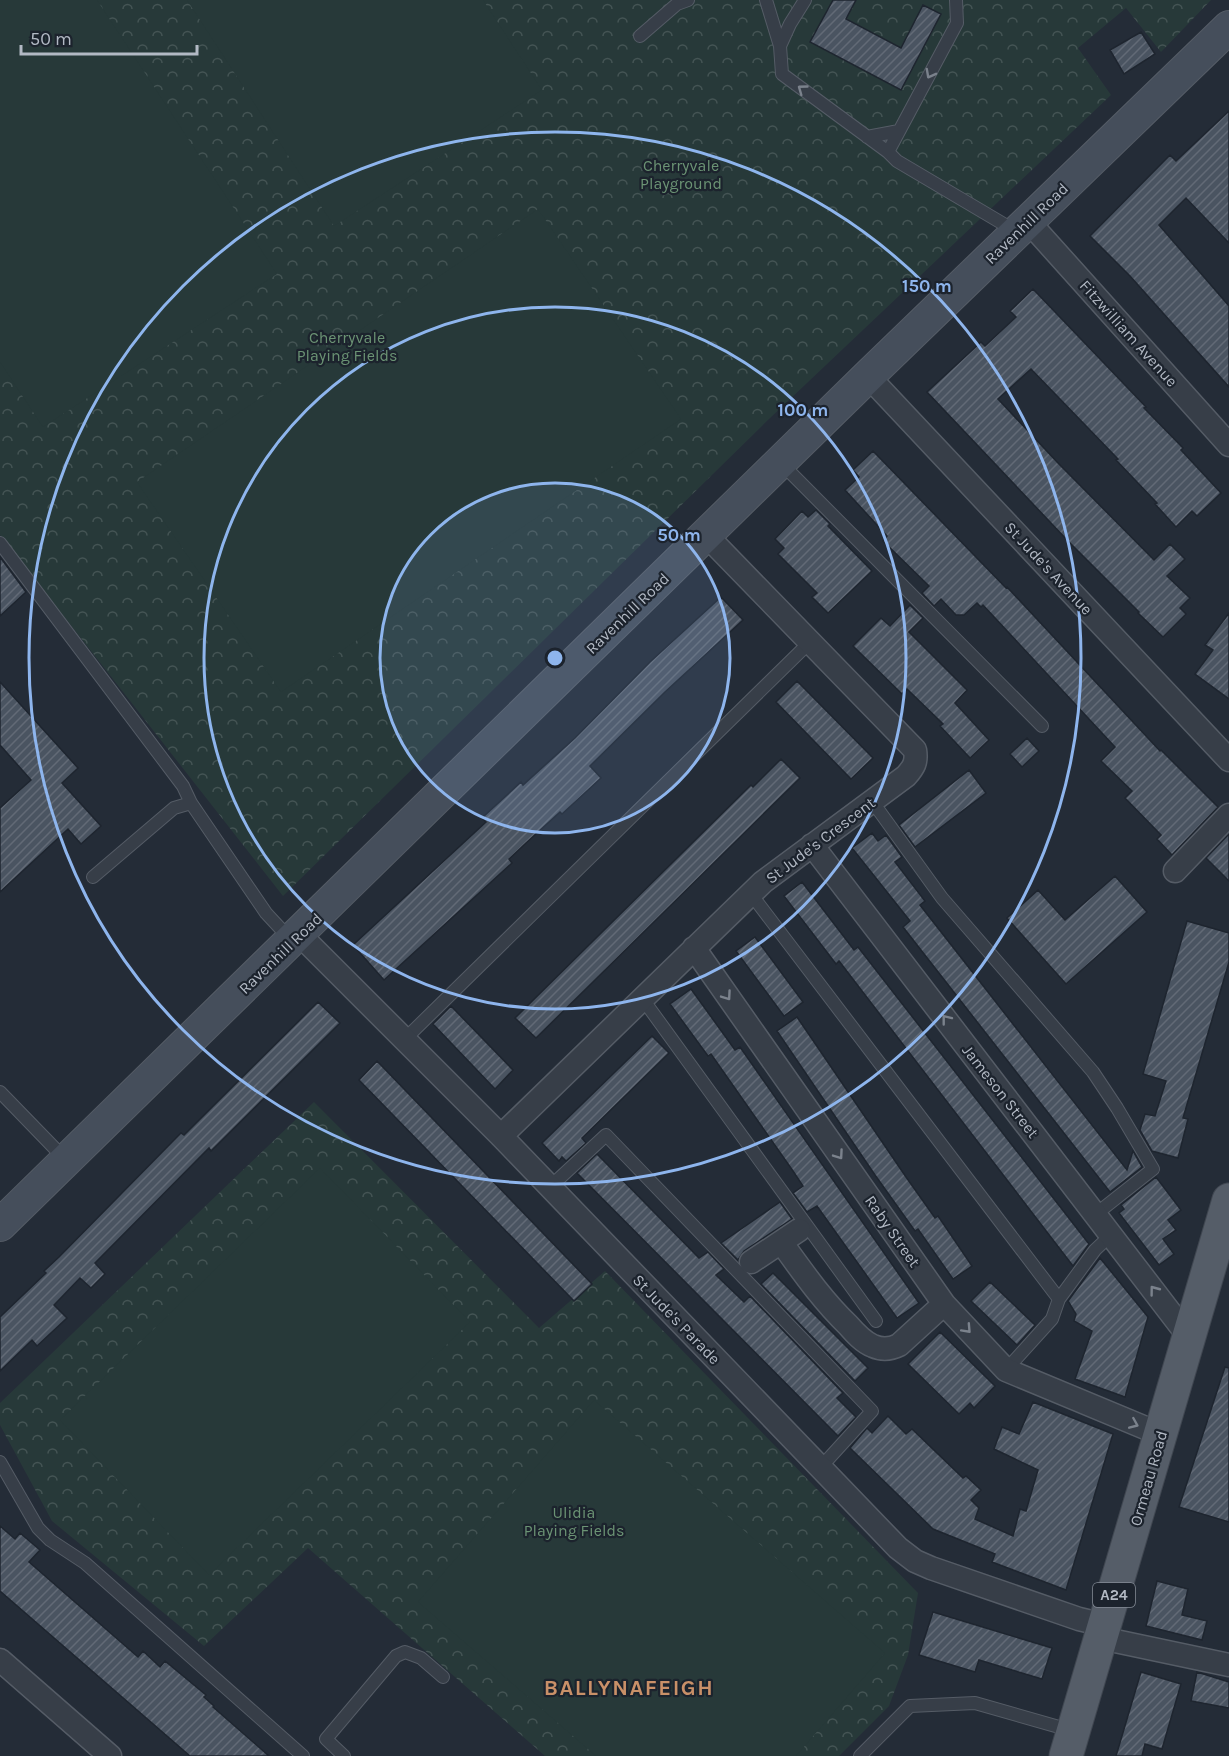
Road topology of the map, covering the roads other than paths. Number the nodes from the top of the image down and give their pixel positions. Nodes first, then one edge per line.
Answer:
1 (766, 0) edge
2 (805, 0) edge
3 (956, 0) edge
4 (683, 2) edge
5 (1229, 27) edge
6 (640, 36) dead end
7 (780, 46) junction
8 (899, 131) junction
9 (867, 137) junction
10 (888, 152) junction
11 (1023, 227) junction
12 (868, 376) junction
13 (1229, 445) edge
14 (781, 463) junction
15 (706, 535) junction
16 (0, 543) edge
17 (810, 642) junction
18 (1042, 726) dead end
19 (1229, 760) edge
20 (872, 801) junction
21 (191, 803) junction
22 (1229, 815) edge
23 (812, 845) junction
24 (1175, 871) dead end
25 (93, 877) dead end
26 (750, 894) junction
27 (296, 938) junction
28 (694, 948) junction
29 (642, 998) junction
30 (405, 1039) junction
31 (0, 1092) edge
32 (501, 1136) junction
33 (66, 1161) junction
34 (550, 1187) junction
35 (1229, 1200) edge
36 (1096, 1214) junction
37 (0, 1225) edge
38 (1112, 1234) junction
39 (751, 1262) dead end
40 (1059, 1299) junction
41 (944, 1304) junction
42 (876, 1321) dead end
43 (1190, 1336) junction
44 (1006, 1370) junction
45 (1160, 1434) junction
46 (0, 1462) edge
47 (820, 1467) junction
48 (1103, 1631) junction
49 (0, 1660) edge
50 (1229, 1665) edge
51 (443, 1677) dead end
52 (1070, 1744) edge
53 (110, 1756) edge
54 (303, 1756) edge
55 (344, 1756) edge
56 (860, 1756) edge

1 - 7 lane
2 - 7 lane
3 -> 8 lane
4 - 6 lane
5 - 11 main road, Ravenhill Road
9 -> 7 lane
8 - 9 lane
8 - 10 lane
9 - 10 lane
10 - 11 lane
11 - 12 main road, Ravenhill Road
11 - 13 street, Fitzwilliam Avenue
12 - 14 main road, Ravenhill Road
12 - 19 street, St Jude's Avenue
14 - 15 main road, Ravenhill Road
14 - 18 lane
15 - 17 street, St Jude's Crescent
15 - 27 main road, Ravenhill Road
16 - 21 lane
17 - 20 street, St Jude's Crescent
17 - 30 lane
20 - 23 street, St Jude's Crescent
20 - 36 lane
21 - 25 lane
21 - 27 lane
22 - 24 street
23 - 26 street, St Jude's Crescent
36 -> 23 street, Jameson Street
26 - 28 street, St Jude's Crescent
26 - 40 lane
27 - 30 street, St Jude's Parade
27 - 33 main road, Ravenhill Road
28 - 29 street, St Jude's Crescent
28 -> 41 street, Raby Street
29 - 32 street, St Jude's Crescent
29 - 42 lane
30 - 32 street, St Jude's Parade
31 - 33 lane
32 - 34 street, St Jude's Parade
33 - 37 main road, Ravenhill Road
34 - 47 street, St Jude's Parade
34 - 47 lane
35 - 43 main road, Ormeau Road / A24
36 - 38 street, Jameson Street
38 - 40 lane
43 -> 38 street, Jameson Street
39 - 41 street
40 - 44 lane
41 -> 44 street, Raby Street
43 - 45 main road, Ormeau Road / A24
44 -> 45 street, Raby Street
45 - 48 main road, Ormeau Road / A24
46 - 54 lane
47 - 48 street, St Jude's Parade
48 - 50 street, St Jude's Parade
48 - 52 main road, Ormeau Road / A24
49 - 53 street
51 - 55 lane
52 - 56 lane

